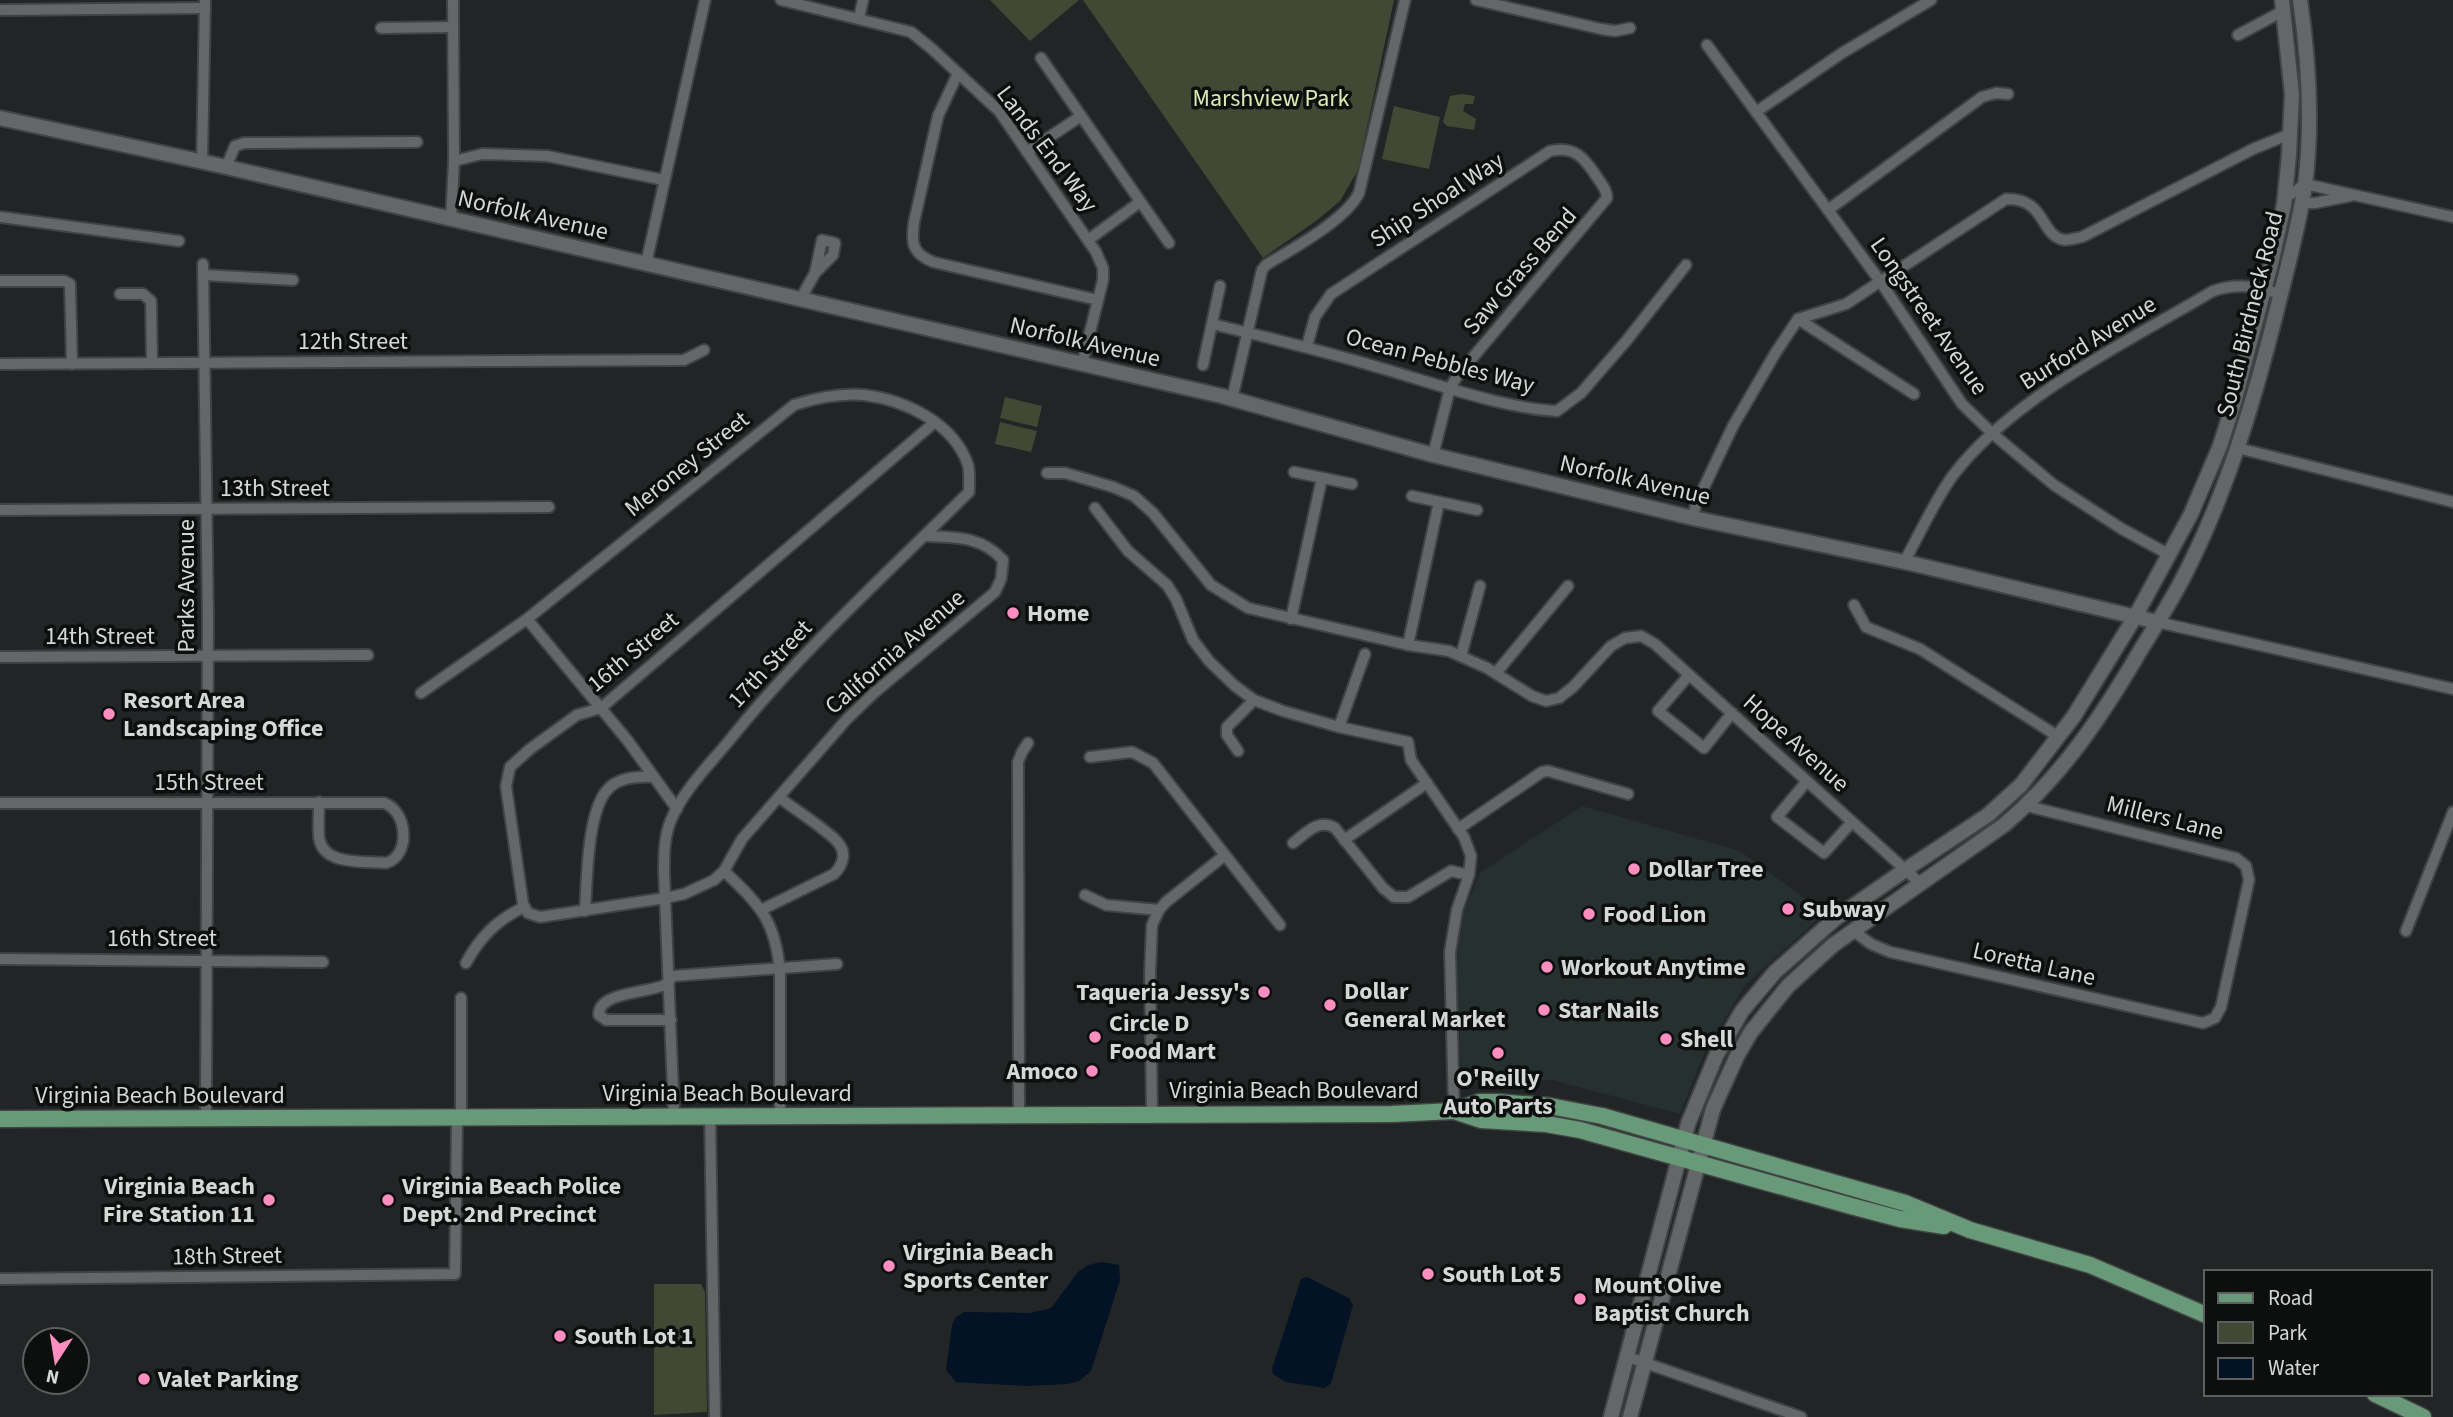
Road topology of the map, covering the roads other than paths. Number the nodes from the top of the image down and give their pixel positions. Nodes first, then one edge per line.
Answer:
1 (453, 0) edge
2 (705, 0) edge
3 (781, 0) edge
4 (863, 0) edge
5 (1405, 0) edge
6 (1476, 0) edge
7 (1931, 0) edge
8 (2300, 0) edge
9 (205, 4) edge
10 (2282, 6) edge
11 (0, 10) edge
12 (859, 18) junction
13 (453, 27) junction
14 (381, 28) dead end
15 (1630, 28) dead end
16 (2238, 34) dead end
17 (1707, 46) dead end
18 (1041, 58) dead end
19 (958, 73) junction
20 (2008, 94) dead end
21 (1756, 112) junction
22 (1081, 116) junction
23 (0, 118) edge
24 (2290, 134) junction
25 (418, 142) dead end
26 (1027, 152) junction
27 (202, 162) junction
28 (454, 162) junction
29 (226, 167) junction
30 (664, 180) junction
31 (2305, 184) junction
32 (1607, 191) joint
33 (2353, 195) junction
34 (2284, 199) junction
35 (1140, 202) junction
36 (2302, 203) junction
37 (1828, 210) junction
38 (0, 217) edge
39 (2453, 217) edge
40 (451, 219) junction
41 (1088, 240) junction
42 (179, 242) dead end
43 (1169, 243) dead end
44 (646, 264) junction
45 (1686, 265) dead end
46 (815, 273) dead end
47 (293, 280) dead end
48 (0, 281) edge
49 (1880, 281) junction
50 (1220, 286) dead end
51 (2264, 289) junction
52 (120, 294) dead end
53 (2281, 294) junction
54 (800, 300) junction
55 (1098, 300) junction
56 (1798, 319) junction
57 (1212, 324) junction
58 (1247, 332) junction
59 (1307, 346) junction
60 (704, 350) dead end
61 (152, 363) junction
62 (206, 363) junction
63 (0, 364) edge
64 (72, 364) junction
65 (1082, 364) junction
66 (1203, 365) dead end
67 (1450, 388) junction
68 (1914, 394) dead end
69 (1232, 399) junction
70 (935, 422) junction
71 (1993, 434) junction
72 (2238, 448) junction
73 (1433, 455) junction
74 (1294, 472) dead end
75 (1047, 473) dead end
76 (1322, 478) junction
77 (1352, 484) dead end
78 (969, 492) joint
79 (1412, 496) dead end
80 (1439, 502) junction
81 (2453, 502) edge
82 (549, 507) dead end
83 (1095, 508) dead end
84 (207, 509) junction
85 (0, 510) edge
86 (1477, 510) dead end
87 (1693, 518) junction
88 (925, 536) junction
89 (2170, 555) junction
90 (1904, 562) junction
91 (1480, 586) dead end
92 (1568, 586) dead end
93 (1854, 605) dead end
94 (2135, 617) junction
95 (527, 619) junction
96 (1291, 619) junction
97 (2157, 622) junction
98 (1408, 645) junction
99 (1365, 654) dead end
100 (368, 655) dead end
101 (208, 656) junction
102 (1461, 656) junction
103 (0, 657) edge
104 (1496, 673) junction
105 (1689, 675) junction
106 (2453, 689) edge
107 (421, 693) dead end
108 (1254, 700) junction
109 (601, 708) junction
110 (1731, 713) junction
111 (1339, 727) junction
112 (2059, 737) junction
113 (1028, 743) dead end
114 (1238, 751) dead end
115 (1090, 757) dead end
116 (654, 777) junction
117 (1807, 781) junction
118 (1427, 783) junction
119 (1628, 794) dead end
120 (779, 797) junction
121 (0, 803) edge
122 (206, 803) junction
123 (319, 803) junction
124 (2027, 806) junction
125 (677, 808) junction
126 (2453, 812) edge
127 (1852, 822) junction
128 (1458, 829) junction
129 (1344, 840) junction
130 (1293, 843) dead end
131 (1225, 855) junction
132 (1905, 870) junction
133 (724, 871) junction
134 (1469, 875) junction
135 (1920, 883) junction
136 (1085, 895) dead end
137 (666, 898) junction
138 (524, 907) junction
139 (761, 910) junction
140 (1158, 910) junction
141 (585, 911) junction
142 (1280, 925) dead end
143 (1852, 930) junction
144 (2406, 931) dead end
145 (0, 959) edge
146 (206, 959) junction
147 (323, 962) dead end
148 (466, 963) dead end
149 (837, 964) dead end
150 (779, 968) junction
151 (1774, 972) junction
152 (669, 979) junction
153 (1788, 986) junction
154 (461, 998) dead end
155 (671, 1020) junction
156 (2202, 1028) joint
157 (1454, 1111) junction
158 (1152, 1113) junction
159 (674, 1115) junction
160 (710, 1115) junction
161 (780, 1115) junction
162 (1019, 1115) junction
163 (460, 1116) junction
164 (0, 1118) edge
165 (206, 1118) junction
166 (1684, 1139) junction
167 (1703, 1144) junction
168 (1679, 1158) junction
169 (1698, 1163) junction
170 (1970, 1230) junction
171 (0, 1279) edge
172 (2204, 1314) edge
173 (1628, 1357) junction
174 (1646, 1363) junction
175 (2379, 1396) edge
176 (1781, 1413) edge
177 (715, 1417) edge
178 (1611, 1417) edge
179 (1630, 1417) edge
180 (1801, 1417) edge
181 (2423, 1417) edge

1 - 13 street
2 - 30 street
3 - 12 street, Lands End Way
4 - 12 street
5 - 58 street
6 - 15 street
7 - 21 street
8 - 31 main road, South Birdneck Road
9 - 11 street
9 - 27 street
10 - 16 street
10 - 24 main road, South Birdneck Road
12 - 19 street, Lands End Way
13 - 14 street
13 - 28 street
17 - 21 street, Longstreet Avenue
18 - 22 street
19 - 26 street, Lands End Way
19 - 55 street
20 - 37 street
21 - 37 street, Longstreet Avenue
22 - 26 street
22 - 35 street
23 - 27 main road, Norfolk Avenue
24 - 34 main road, South Birdneck Road
24 - 49 street
25 - 29 street
26 - 41 street, Lands End Way
27 - 29 main road, Norfolk Avenue
28 - 30 street
28 - 40 street
29 - 40 main road, Norfolk Avenue
30 - 44 street
31 - 33 street
31 - 34 street
31 - 36 main road, South Birdneck Road
32 - 59 street, Ship Shoal Way
32 - 67 street, Saw Grass Bend
33 - 36 street
33 - 39 street
34 - 51 main road, South Birdneck Road
35 - 41 street
35 - 43 street
36 - 53 main road, South Birdneck Road
37 - 49 street, Longstreet Avenue
38 - 42 street
40 - 44 main road, Norfolk Avenue
41 - 55 street, Lands End Way
44 - 54 main road, Norfolk Avenue
45 - 67 street, Ocean Pebbles Way
46 - 54 street
47 - 62 street, Parks Avenue
48 - 64 street
49 - 56 street
49 - 71 street, Longstreet Avenue
50 - 57 street
51 - 53 street, Burford Avenue
51 - 71 street, Burford Avenue
51 - 89 main road, South Birdneck Road
52 - 61 street
53 - 72 main road, South Birdneck Road
54 - 65 main road, Norfolk Avenue
55 - 65 street, Lands End Way
56 - 68 street
56 - 87 street
57 - 58 street, Ocean Pebbles Way
57 - 66 street
58 - 59 street, Ocean Pebbles Way
58 - 69 street
59 - 67 street, Ocean Pebbles Way
60 - 62 street, 12th Street
61 - 62 street, 12th Street
61 - 64 street, 12th Street
62 - 84 street, Parks Avenue
63 - 64 street, 12th Street
65 - 69 main road, Norfolk Avenue
67 - 73 street, Saw Grass Bend
69 - 73 main road, Norfolk Avenue
70 - 78 street, Meroney Street
70 - 95 street, Meroney Street
70 - 109 street, 16th Street
71 - 89 street, Longstreet Avenue
71 - 90 street, Burford Avenue
72 - 81 street
72 - 97 main road, South Birdneck Road
73 - 87 main road, Norfolk Avenue
74 - 76 street
75 - 96 street
76 - 77 street
76 - 96 street
78 - 88 street, 17th Street
79 - 80 street
80 - 86 street
80 - 98 street
82 - 84 street, 13th Street
83 - 108 street
84 - 85 street, 13th Street
84 - 101 street, Parks Avenue
87 - 90 main road, Norfolk Avenue
88 - 120 street, California Avenue
88 - 125 street, 17th Street
89 - 94 main road, South Birdneck Road
90 - 94 main road, Norfolk Avenue
91 - 102 street
92 - 104 street
93 - 112 street
94 - 97 main road, Norfolk Avenue
94 - 112 main road, South Birdneck Road
95 - 107 street, Meroney Street
95 - 109 street
96 - 98 street
97 - 106 street
97 - 124 main road, South Birdneck Road
98 - 102 street
99 - 111 street
100 - 101 street, 14th Street
101 - 103 street, 14th Street
101 - 122 street, Parks Avenue
102 - 104 street
104 - 105 street, Hope Avenue
105 - 110 street, Hope Avenue
105 - 110 street
108 - 111 street
108 - 114 street
109 - 116 street
109 - 138 street, 16th Street
110 - 117 street, Hope Avenue
111 - 118 street
112 - 132 main road, South Birdneck Road
113 - 162 street
115 - 131 street
116 - 125 street
116 - 141 street
117 - 127 street, Hope Avenue
117 - 127 street
118 - 128 street
118 - 129 street
119 - 128 street
120 - 133 street, California Avenue
120 - 139 street
121 - 122 street, 15th Street
122 - 123 street, 15th Street
122 - 146 street, Parks Avenue
123 - 123 street, 15th Street
124 - 135 main road, South Birdneck Road
124 - 156 street, Millers Lane
125 - 137 street, 17th Street
126 - 144 street
127 - 132 street, Hope Avenue
128 - 134 street
129 - 130 street
129 - 134 street
131 - 140 street
131 - 142 street
132 - 135 street, Hope Avenue
132 - 151 main road, South Birdneck Road
133 - 137 street
133 - 139 street
134 - 157 street
135 - 143 main road, South Birdneck Road
136 - 140 street
137 - 141 street
137 - 152 street, 17th Street
138 - 141 street
138 - 148 street
139 - 150 street
140 - 158 street
143 - 153 main road, South Birdneck Road
143 - 156 street, Loretta Lane
145 - 146 street, 16th Street
146 - 147 street, 16th Street
146 - 165 street, Parks Avenue
149 - 150 street
150 - 152 street
150 - 161 street
151 - 153 street
151 - 166 main road, South Birdneck Road
152 - 155 street, 17th Street
152 - 155 street
153 - 167 main road, South Birdneck Road
154 - 163 street
155 - 159 street, 17th Street
157 - 158 main road, Virginia Beach Boulevard
157 - 166 main road, Virginia Beach Boulevard
157 - 168 main road, Virginia Beach Boulevard
158 - 162 main road, Virginia Beach Boulevard
159 - 160 main road, Virginia Beach Boulevard
159 - 163 main road, Virginia Beach Boulevard
160 - 161 main road, Virginia Beach Boulevard
160 - 177 street
161 - 162 main road, Virginia Beach Boulevard
163 - 165 main road, Virginia Beach Boulevard
163 - 171 street, 18th Street
164 - 165 main road, Virginia Beach Boulevard
166 - 167 main road, Virginia Beach Boulevard
166 - 168 main road, South Birdneck Road
167 - 169 main road, South Birdneck Road
167 - 170 main road, Virginia Beach Boulevard
168 - 169 main road, Virginia Beach Boulevard
168 - 173 main road, South Birdneck Road
169 - 170 main road, Virginia Beach Boulevard
169 - 174 main road, South Birdneck Road
170 - 172 main road, Virginia Beach Boulevard
173 - 174 street
173 - 178 main road, South Birdneck Road
174 - 176 street
174 - 179 main road, South Birdneck Road
175 - 181 main road
176 - 180 street

